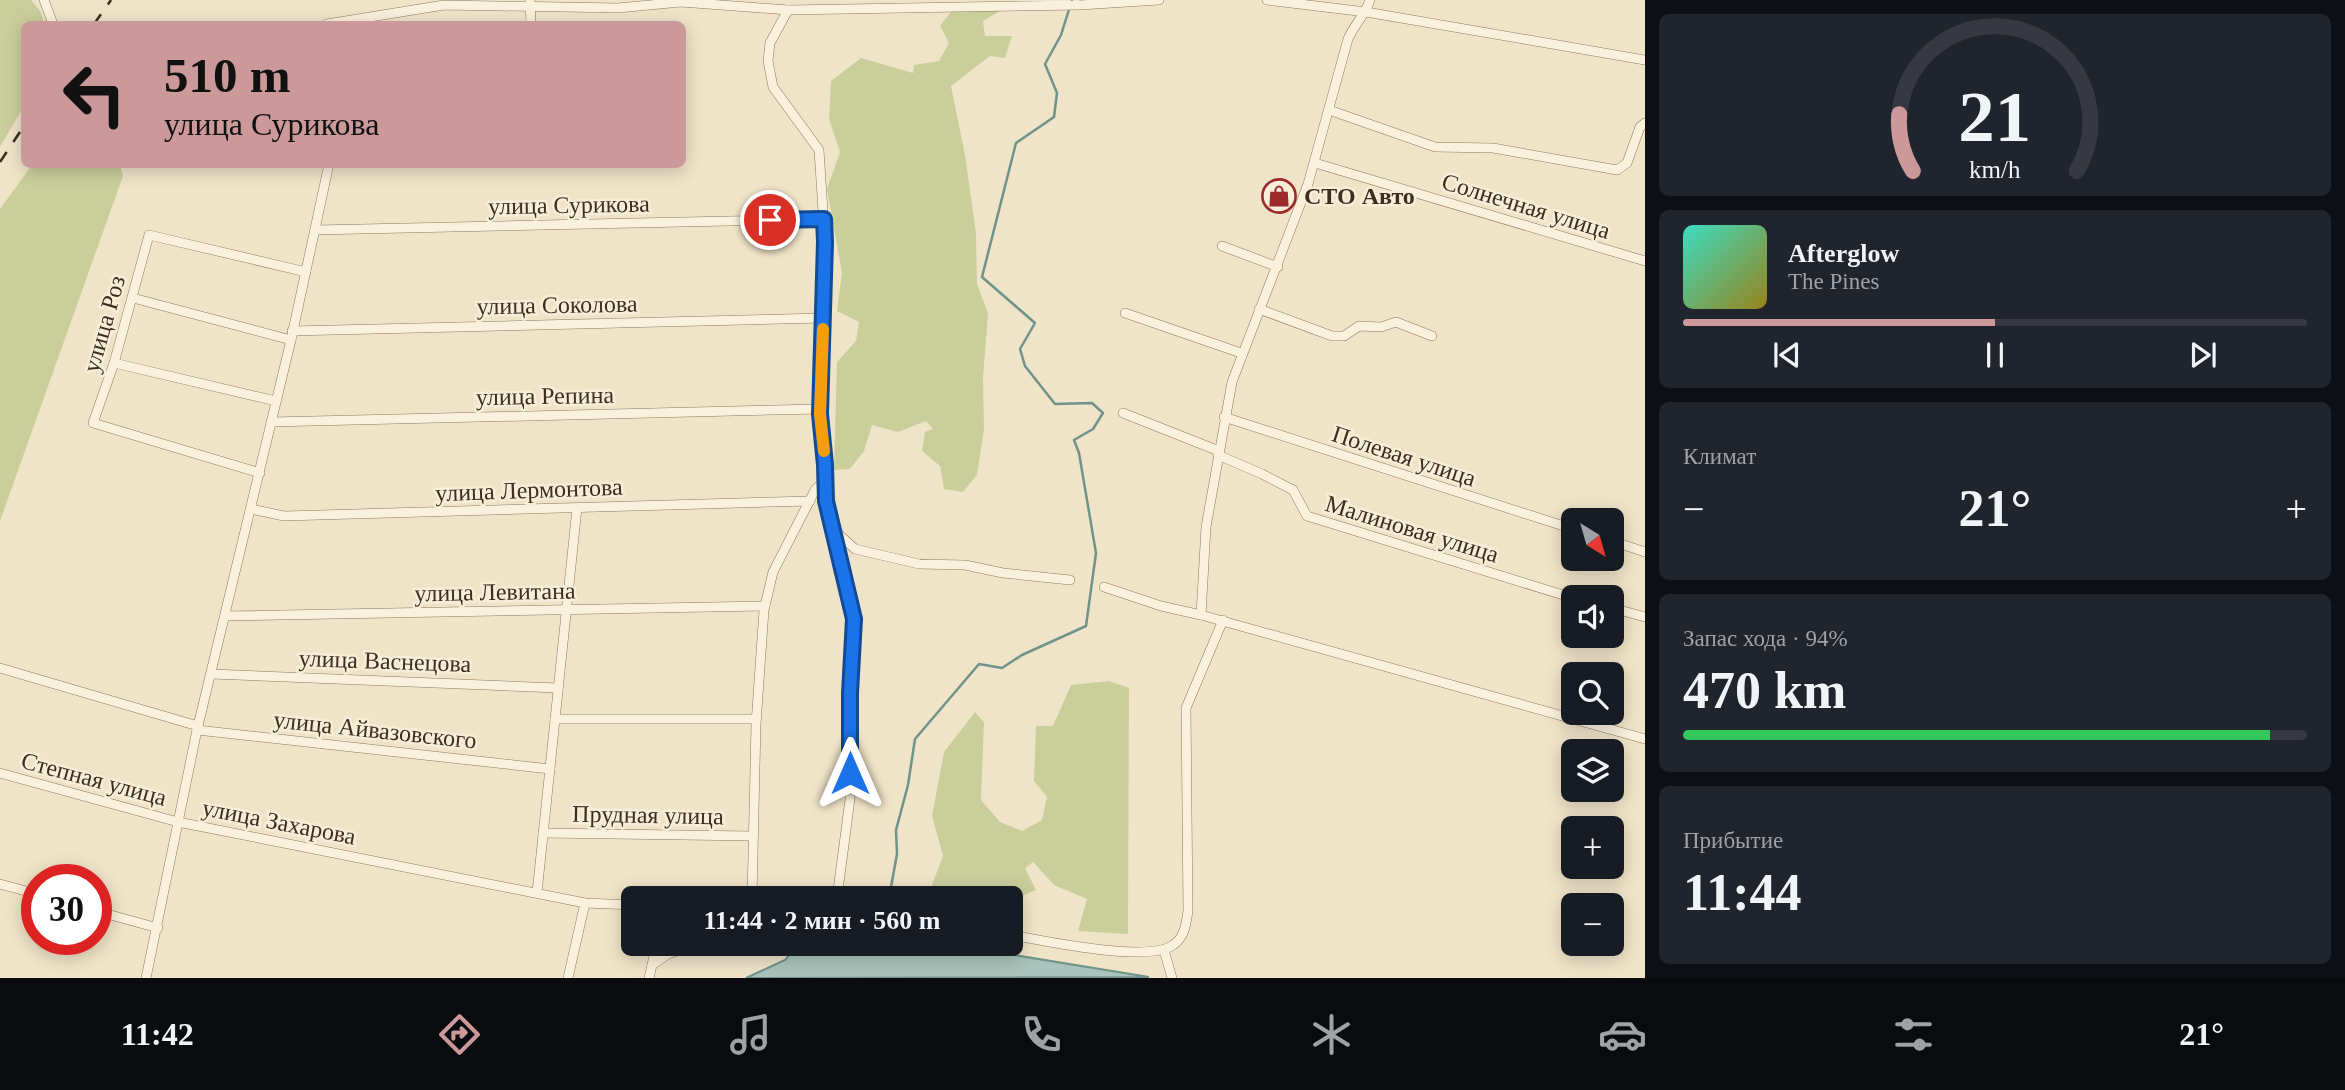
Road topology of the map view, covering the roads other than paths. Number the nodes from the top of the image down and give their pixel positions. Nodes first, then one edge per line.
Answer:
1 (44, 0) edge
2 (1159, 0) edge
3 (1267, 0) edge
4 (1370, 0) edge
5 (531, 3) edge
6 (788, 10) junction
7 (1367, 12) junction
8 (52, 21) edge
9 (365, 21) edge
10 (531, 21) edge
11 (1645, 60) edge
12 (1329, 110) junction
13 (1645, 123) edge
14 (1315, 163) junction
15 (328, 168) edge
16 (824, 219) junction
17 (315, 230) junction
18 (1222, 246) dead end
19 (1645, 261) edge
20 (1278, 267) junction
21 (306, 272) junction
22 (133, 298) junction
23 (1259, 309) junction
24 (1125, 313) dead end
25 (823, 318) junction
26 (292, 335) junction
27 (1433, 336) dead end
28 (1241, 353) junction
29 (114, 363) junction
30 (276, 401) junction
31 (820, 409) junction
32 (1124, 413) dead end
33 (1224, 417) junction
34 (271, 422) junction
35 (1218, 453) junction
36 (260, 473) junction
37 (824, 481) junction
38 (810, 500) junction
39 (577, 508) junction
40 (251, 509) junction
41 (1561, 525) edge
42 (832, 529) junction
43 (1624, 545) edge
44 (1645, 552) edge
45 (1070, 580) dead end
46 (1104, 587) dead end
47 (1561, 594) edge
48 (765, 606) junction
49 (566, 609) junction
50 (1624, 611) edge
51 (1201, 615) junction
52 (225, 616) junction
53 (1645, 617) edge
54 (1223, 620) junction
55 (0, 668) edge
56 (211, 674) junction
57 (558, 688) junction
58 (555, 719) junction
59 (756, 719) junction
60 (197, 728) junction
61 (1645, 739) edge
62 (550, 769) junction
63 (0, 773) edge
64 (178, 822) junction
65 (543, 833) junction
66 (752, 836) junction
67 (0, 884) edge
68 (752, 886) edge
69 (839, 886) edge
70 (21, 890) edge
71 (537, 893) junction
72 (585, 903) junction
73 (621, 904) edge
74 (112, 915) edge
75 (158, 928) junction
76 (1023, 937) edge
77 (1164, 950) junction
78 (654, 956) edge
79 (665, 956) edge
80 (652, 965) junction
81 (146, 978) edge
82 (568, 978) edge
83 (649, 978) edge
84 (1172, 978) edge

1 - 8 street
2 - 6 street
3 - 7 street
4 - 7 street
5 - 6 street
5 - 9 street
5 - 10 street
6 - 16 street
7 - 11 street
7 - 12 street
12 - 13 street
12 - 14 street
14 - 19 street, Солнечная улица
14 - 20 street
15 - 17 street
16 - 17 street, улица Сурикова
16 - 25 street
17 - 21 street
18 - 20 street
20 - 23 street
21 - 22 street, улица Роз
21 - 26 street
22 - 26 street, улица Соколова
22 - 29 street, улица Роз
23 - 27 street
23 - 28 street
24 - 28 street
25 - 26 street, улица Соколова
25 - 31 street
26 - 30 street
28 - 33 street
29 - 30 street
29 - 36 street, улица Роз
30 - 34 street
31 - 34 street, улица Репина
31 - 37 street
32 - 35 street, Малиновая улица
33 - 35 street
33 - 41 street, Полевая улица
34 - 36 street
35 - 47 street, Малиновая улица
35 - 51 street
36 - 40 street
37 - 38 street
37 - 42 street
38 - 39 street, улица Лермонтова
38 - 48 street
39 - 40 street, улица Лермонтова
39 - 49 street
40 - 52 street
42 - 45 street
42 - 69 street
43 - 44 street
46 - 51 street
48 - 49 street, улица Левитана
48 - 59 street
49 - 52 street, улица Левитана
49 - 57 street
50 - 53 street
51 - 54 street
52 - 56 street
54 - 61 street
54 - 77 street
55 - 60 street, улица Айвазовского
56 - 57 street, улица Васнецова
56 - 60 street
57 - 58 street
58 - 59 street
58 - 62 street
59 - 66 street
60 - 62 street, улица Айвазовского
60 - 64 street
62 - 65 street
63 - 64 street, Степная улица
64 - 71 street, улица Захарова
64 - 75 street
65 - 66 street, Прудная улица
65 - 71 street
66 - 68 street
67 - 70 street
71 - 72 street, улица Захарова
72 - 73 street, улица Захарова
72 - 82 street
74 - 75 street
75 - 81 street
76 - 77 street
77 - 84 street
78 - 80 street
79 - 80 street
80 - 83 street

